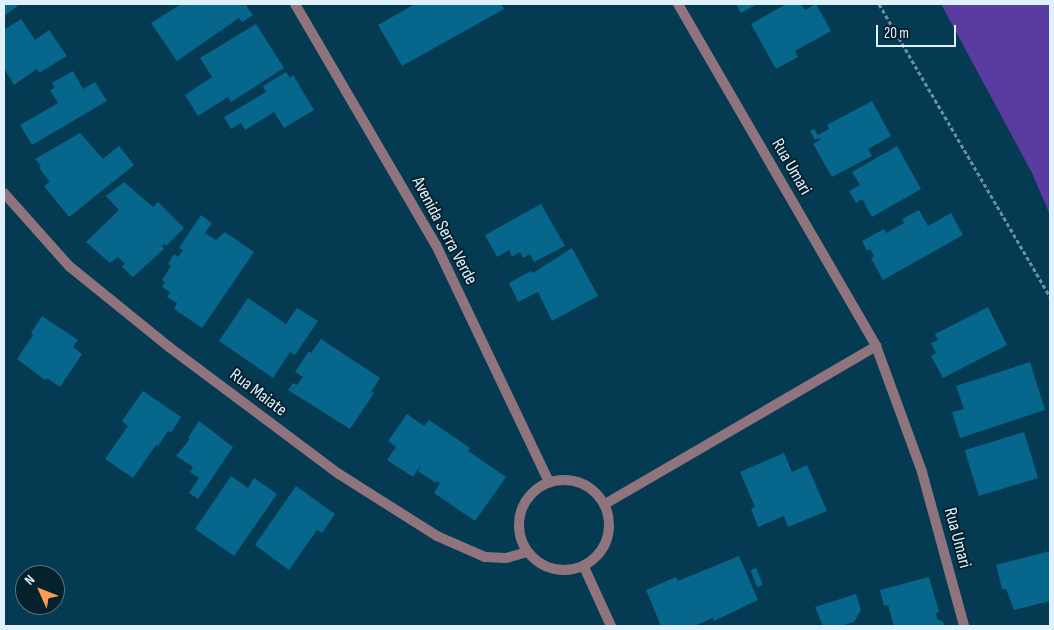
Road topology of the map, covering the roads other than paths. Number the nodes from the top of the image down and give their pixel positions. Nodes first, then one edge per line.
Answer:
1 (295, 4) edge
2 (678, 4) edge
3 (4, 193) edge
4 (876, 346) junction
5 (549, 482) junction
6 (606, 504) junction
7 (527, 552) junction
8 (584, 567) junction
9 (611, 626) edge
10 (964, 626) edge

1 - 5 street, Avenida Serra Verde
2 - 4 street, Rua Umari
3 - 7 street, Rua Maiate
4 - 6 street
4 - 10 street, Rua Umari
5 - 6 street
5 - 7 street
6 - 8 street
7 - 8 street
8 - 9 street

